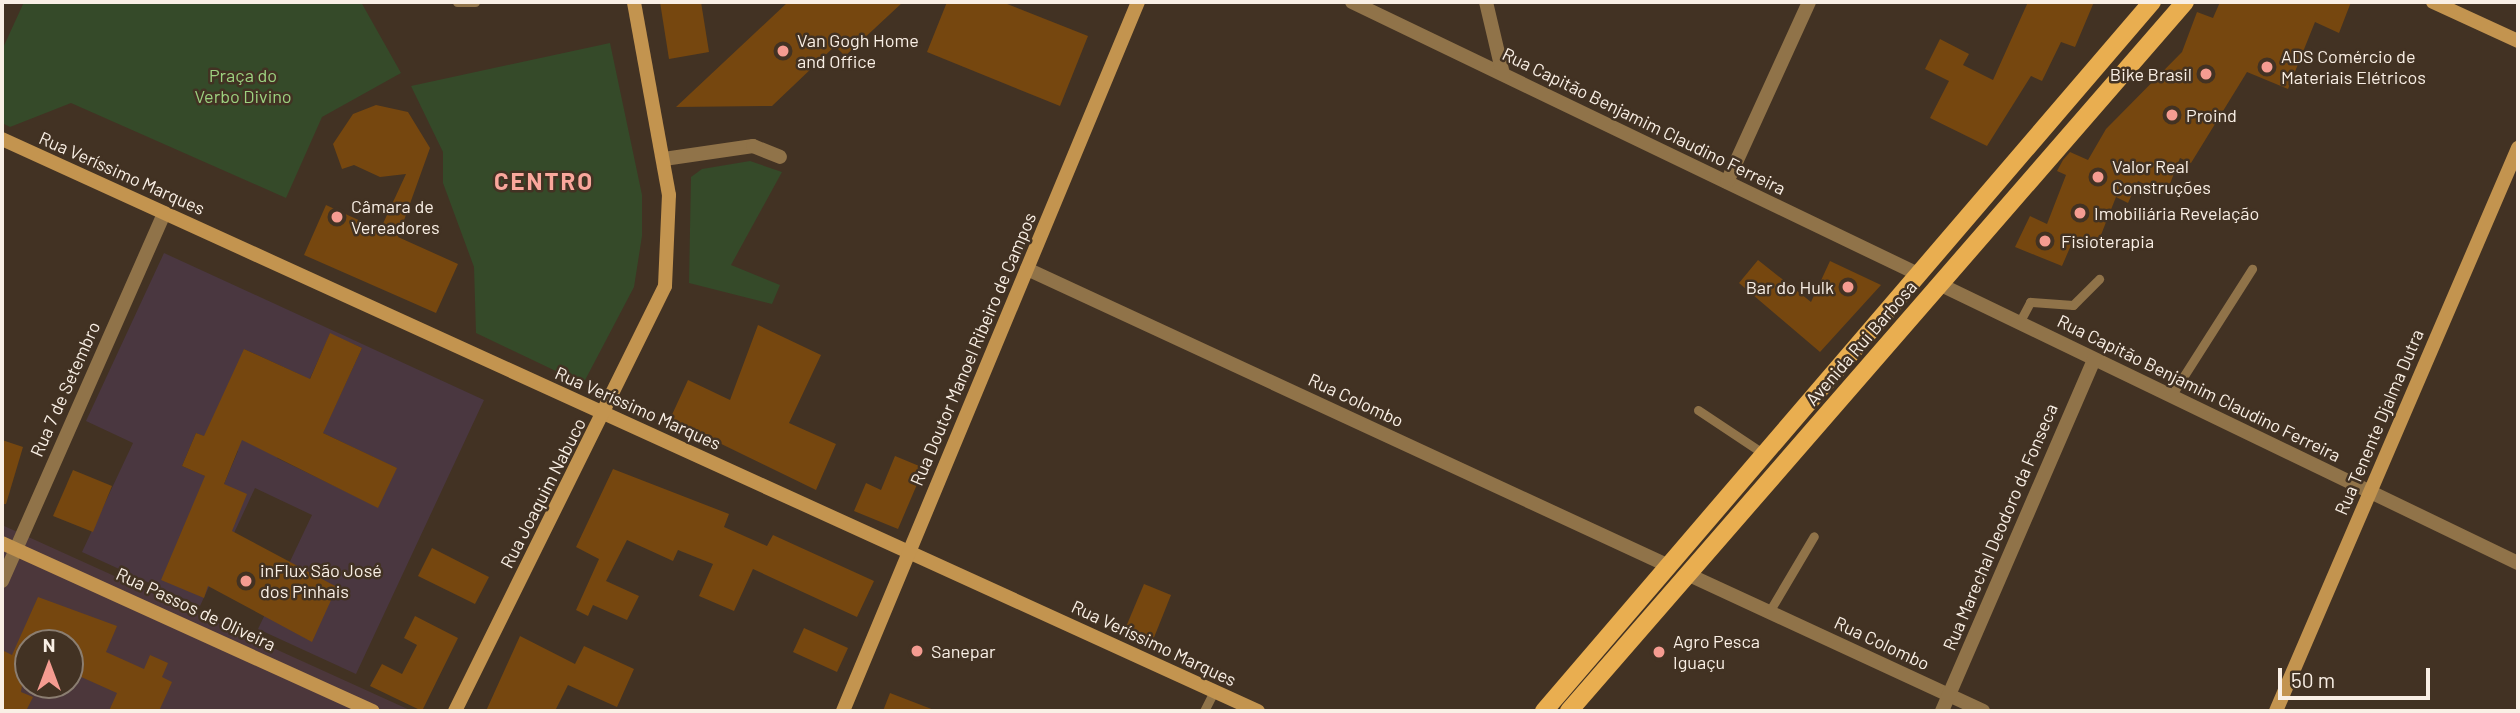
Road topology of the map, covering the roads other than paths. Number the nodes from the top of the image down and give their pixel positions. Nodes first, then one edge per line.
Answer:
1 (457, 2) edge
2 (475, 2) edge
3 (634, 2) edge
4 (1138, 2) edge
5 (1352, 2) edge
6 (1486, 2) edge
7 (1809, 2) edge
8 (2152, 2) edge
9 (2185, 2) edge
10 (2433, 2) edge
11 (2518, 41) edge
12 (1503, 74) junction
13 (2, 139) edge
14 (2518, 148) edge
15 (780, 157) dead end
16 (664, 159) junction
17 (1727, 182) junction
18 (164, 213) junction
19 (1027, 269) junction
20 (2252, 269) dead end
21 (1918, 274) junction
22 (2099, 279) dead end
23 (1939, 284) junction
24 (2019, 323) junction
25 (2094, 359) junction
26 (2171, 396) junction
27 (1698, 410) dead end
28 (605, 414) junction
29 (1764, 454) junction
30 (2370, 492) junction
31 (1814, 536) dead end
32 (2, 543) edge
33 (16, 547) junction
34 (909, 552) junction
35 (2518, 563) edge
36 (1669, 566) junction
37 (1687, 574) junction
38 (2, 581) edge
39 (1769, 612) junction
40 (1214, 691) junction
41 (1949, 695) junction
42 (373, 711) edge
43 (455, 711) edge
44 (843, 711) edge
45 (1204, 711) edge
46 (1258, 711) edge
47 (1544, 711) edge
48 (1569, 711) edge
49 (1942, 711) edge
50 (1983, 711) edge
51 (2276, 711) edge

1 - 2 lane
3 - 16 main road, Rua Joaquim Nabuco
4 - 19 main road, Rua Doutor Manoel Ribeiro de Campos
5 - 12 street, Rua Capitão Benjamim Claudino Ferreira
6 - 12 street
7 - 17 street
8 - 21 main road, Avenida Rui Barbosa
9 - 23 main road, Avenida Rui Barbosa
10 - 11 main road
12 - 17 street, Rua Capitão Benjamim Claudino Ferreira
13 - 18 main road, Rua Veríssimo Marques
14 - 30 main road, Rua Tenente Djalma Dutra
15 - 16 street
16 - 28 main road, Rua Joaquim Nabuco
17 - 21 street, Rua Capitão Benjamim Claudino Ferreira
18 - 28 main road, Rua Veríssimo Marques
18 - 33 street, Rua 7 de Setembro
19 - 34 main road, Rua Doutor Manoel Ribeiro de Campos
19 - 36 street, Rua Colombo
20 - 26 lane
21 - 29 main road, Avenida Rui Barbosa
22 - 24 lane
23 - 24 street, Rua Capitão Benjamim Claudino Ferreira
23 - 37 main road, Avenida Rui Barbosa
24 - 25 street, Rua Capitão Benjamim Claudino Ferreira
25 - 26 street, Rua Capitão Benjamim Claudino Ferreira
25 - 41 street, Rua Marechal Deodoro da Fonseca
26 - 30 street, Rua Capitão Benjamim Claudino Ferreira
27 - 29 lane
28 - 34 main road, Rua Veríssimo Marques
28 - 43 main road, Rua Joaquim Nabuco
29 - 36 main road, Avenida Rui Barbosa
30 - 35 street, Rua Capitão Benjamim Claudino Ferreira
30 - 51 main road, Rua Tenente Djalma Dutra
31 - 39 lane
32 - 33 main road, Rua Passos de Oliveira
33 - 38 street, Rua 7 de Setembro
33 - 42 main road, Rua Passos de Oliveira
34 - 40 main road, Rua Veríssimo Marques
34 - 44 main road, Rua Doutor Manoel Ribeiro de Campos
36 - 47 main road, Avenida Rui Barbosa
37 - 39 street, Rua Colombo
37 - 48 main road, Avenida Rui Barbosa
39 - 41 street, Rua Colombo
40 - 45 lane
40 - 46 main road, Rua Veríssimo Marques
41 - 49 street, Rua Marechal Deodoro da Fonseca
41 - 50 street, Rua Colombo

